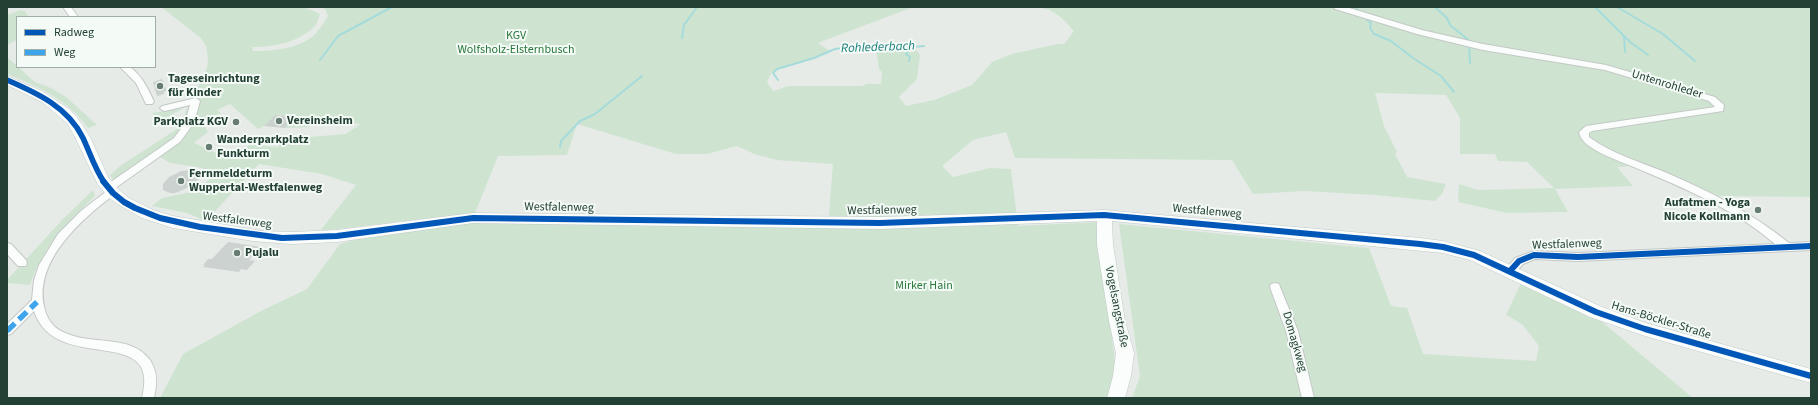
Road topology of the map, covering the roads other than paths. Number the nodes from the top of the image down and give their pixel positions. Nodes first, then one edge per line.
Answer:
1 (67, 7) edge
2 (1338, 7) edge
3 (73, 16) edge
4 (125, 68) edge
5 (7, 80) edge
6 (149, 102) dead end
7 (165, 108) dead end
8 (110, 190) junction
9 (1104, 214) junction
10 (1785, 246) junction
11 (1811, 246) edge
12 (7, 247) edge
13 (22, 263) dead end
14 (1510, 271) junction
15 (1275, 286) dead end
16 (37, 302) junction
17 (7, 331) edge
18 (1811, 376) edge
19 (148, 398) edge
20 (1116, 398) edge
21 (1308, 398) edge

1 - 3 street
2 - 10 street, Untenrohleder
4 - 6 street
5 - 8 street, Westfalenweg
7 - 8 street
8 - 9 street, Westfalenweg
8 - 16 street
9 - 14 street, Westfalenweg
9 - 20 street, Vogelsangstraße
10 - 11 street, Westfalenweg
10 - 14 street, Westfalenweg
12 - 13 street
14 - 18 street, Hans-Böckler-Straße
15 - 21 street, Domagkweg
16 - 17 street
16 - 19 street

